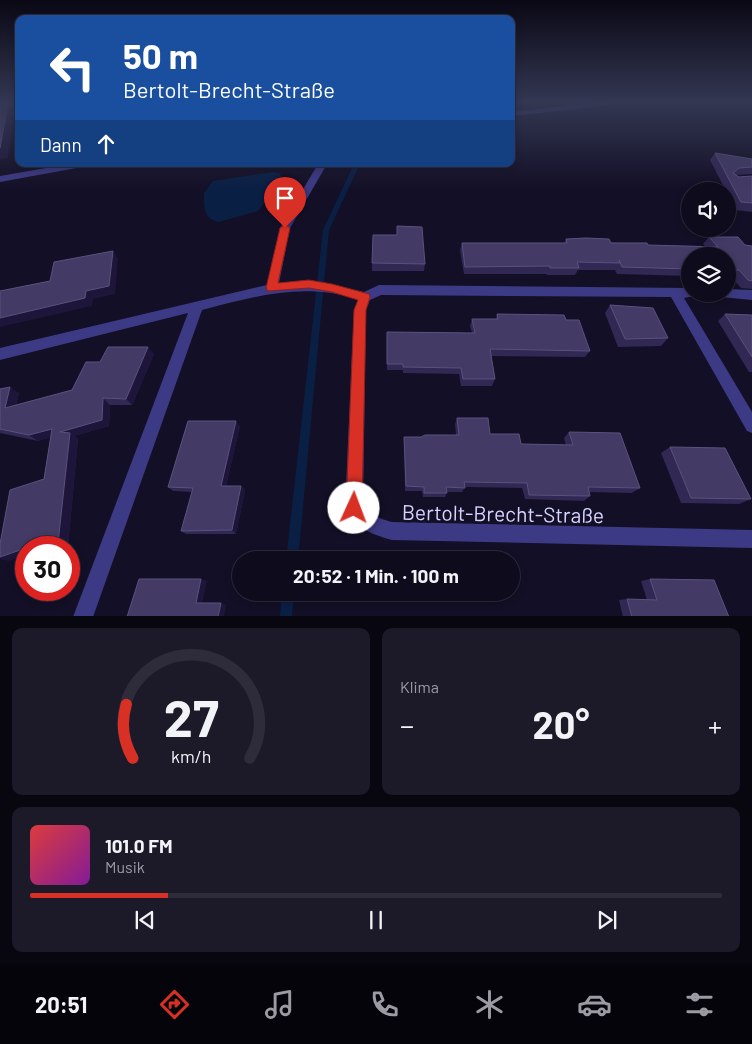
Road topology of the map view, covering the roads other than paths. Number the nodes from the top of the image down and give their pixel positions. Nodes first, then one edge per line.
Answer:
1 (62, 167) edge
2 (320, 167) edge
3 (0, 179) edge
4 (272, 288) junction
5 (674, 292) junction
6 (681, 292) edge
7 (736, 294) edge
8 (752, 294) edge
9 (365, 297) junction
10 (198, 307) junction
11 (0, 354) edge
12 (752, 426) edge
13 (752, 540) edge
14 (83, 616) edge

1 - 3 street
2 - 4 street
4 - 9 street
4 - 10 street
5 - 6 street
5 - 9 street
5 - 12 street
7 - 8 street
9 - 13 street, Bertolt-Brecht-Straße
10 - 11 street
10 - 14 street

